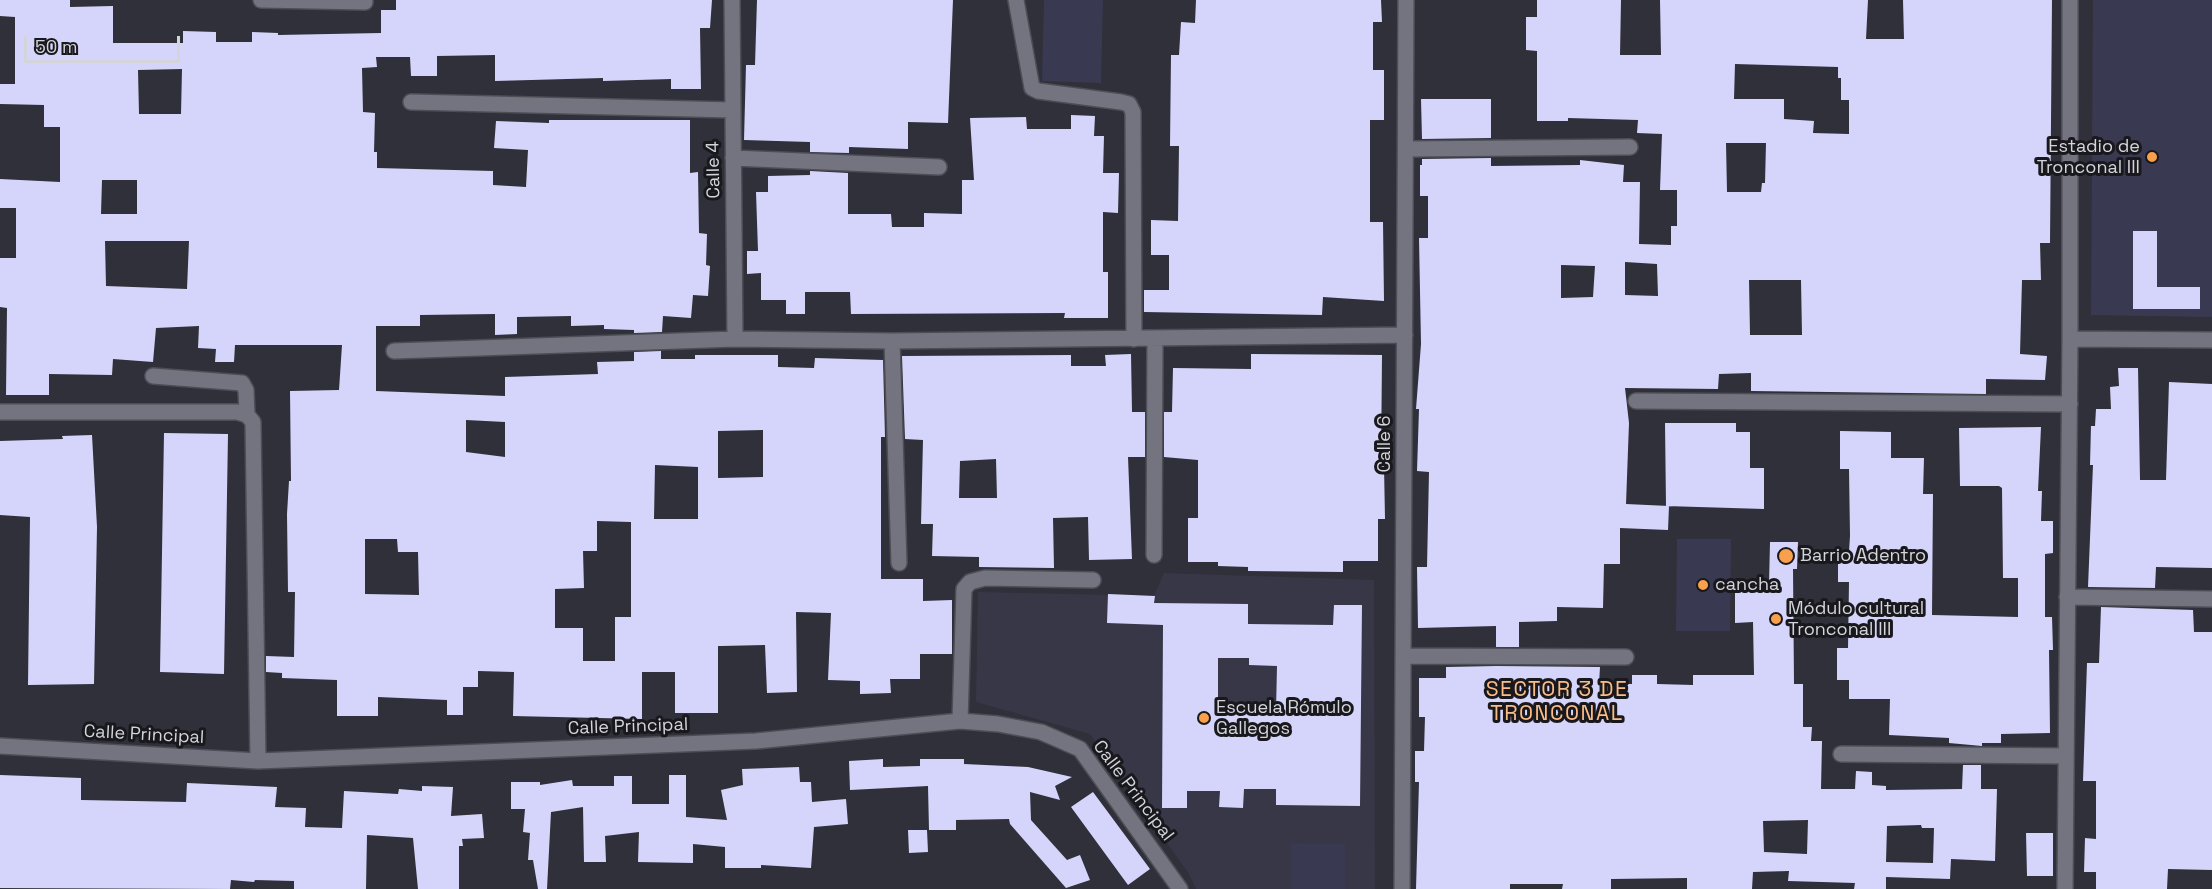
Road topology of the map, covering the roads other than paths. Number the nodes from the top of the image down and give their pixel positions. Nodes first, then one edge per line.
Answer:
1 (261, 0) edge
2 (732, 0) edge
3 (1016, 0) edge
4 (1406, 0) edge
5 (2070, 0) edge
6 (365, 2) dead end
7 (411, 102) dead end
8 (732, 110) junction
9 (1630, 147) dead end
10 (1406, 149) junction
11 (733, 158) junction
12 (939, 167) dead end
13 (1405, 335) junction
14 (735, 339) junction
15 (1134, 339) junction
16 (1155, 339) junction
17 (2070, 339) junction
18 (2212, 340) edge
19 (892, 341) junction
20 (394, 351) dead end
21 (153, 376) dead end
22 (1636, 401) dead end
23 (2070, 404) junction
24 (0, 412) edge
25 (246, 415) junction
26 (1154, 555) dead end
27 (899, 563) dead end
28 (1093, 580) dead end
29 (2067, 597) junction
30 (2212, 599) edge
31 (1404, 656) junction
32 (1626, 657) dead end
33 (960, 721) junction
34 (0, 746) edge
35 (1840, 754) dead end
36 (2066, 756) junction
37 (258, 760) junction
38 (1180, 889) edge
39 (1402, 889) edge
40 (2065, 889) edge

1 - 6 street
2 - 8 street, Calle 4
3 - 15 street
4 - 10 street, Calle 6
5 - 17 street
7 - 8 street
8 - 11 street, Calle 4
9 - 10 street
10 - 13 street, Calle 6
11 - 12 street
11 - 14 street, Calle 4
13 - 16 street
13 - 31 street, Calle 6
14 - 19 street
14 - 20 street
15 - 16 street
15 - 19 street
16 - 26 street
17 - 18 street
17 - 23 street
19 - 27 street
21 - 25 street
22 - 23 street
23 - 29 street
24 - 25 street
25 - 37 street
28 - 33 street
29 - 30 street
29 - 36 street
31 - 32 street
31 - 39 street, Calle 6
33 - 37 street, Calle Principal
33 - 38 street, Calle Principal
34 - 37 street, Calle Principal
35 - 36 street
36 - 40 street

